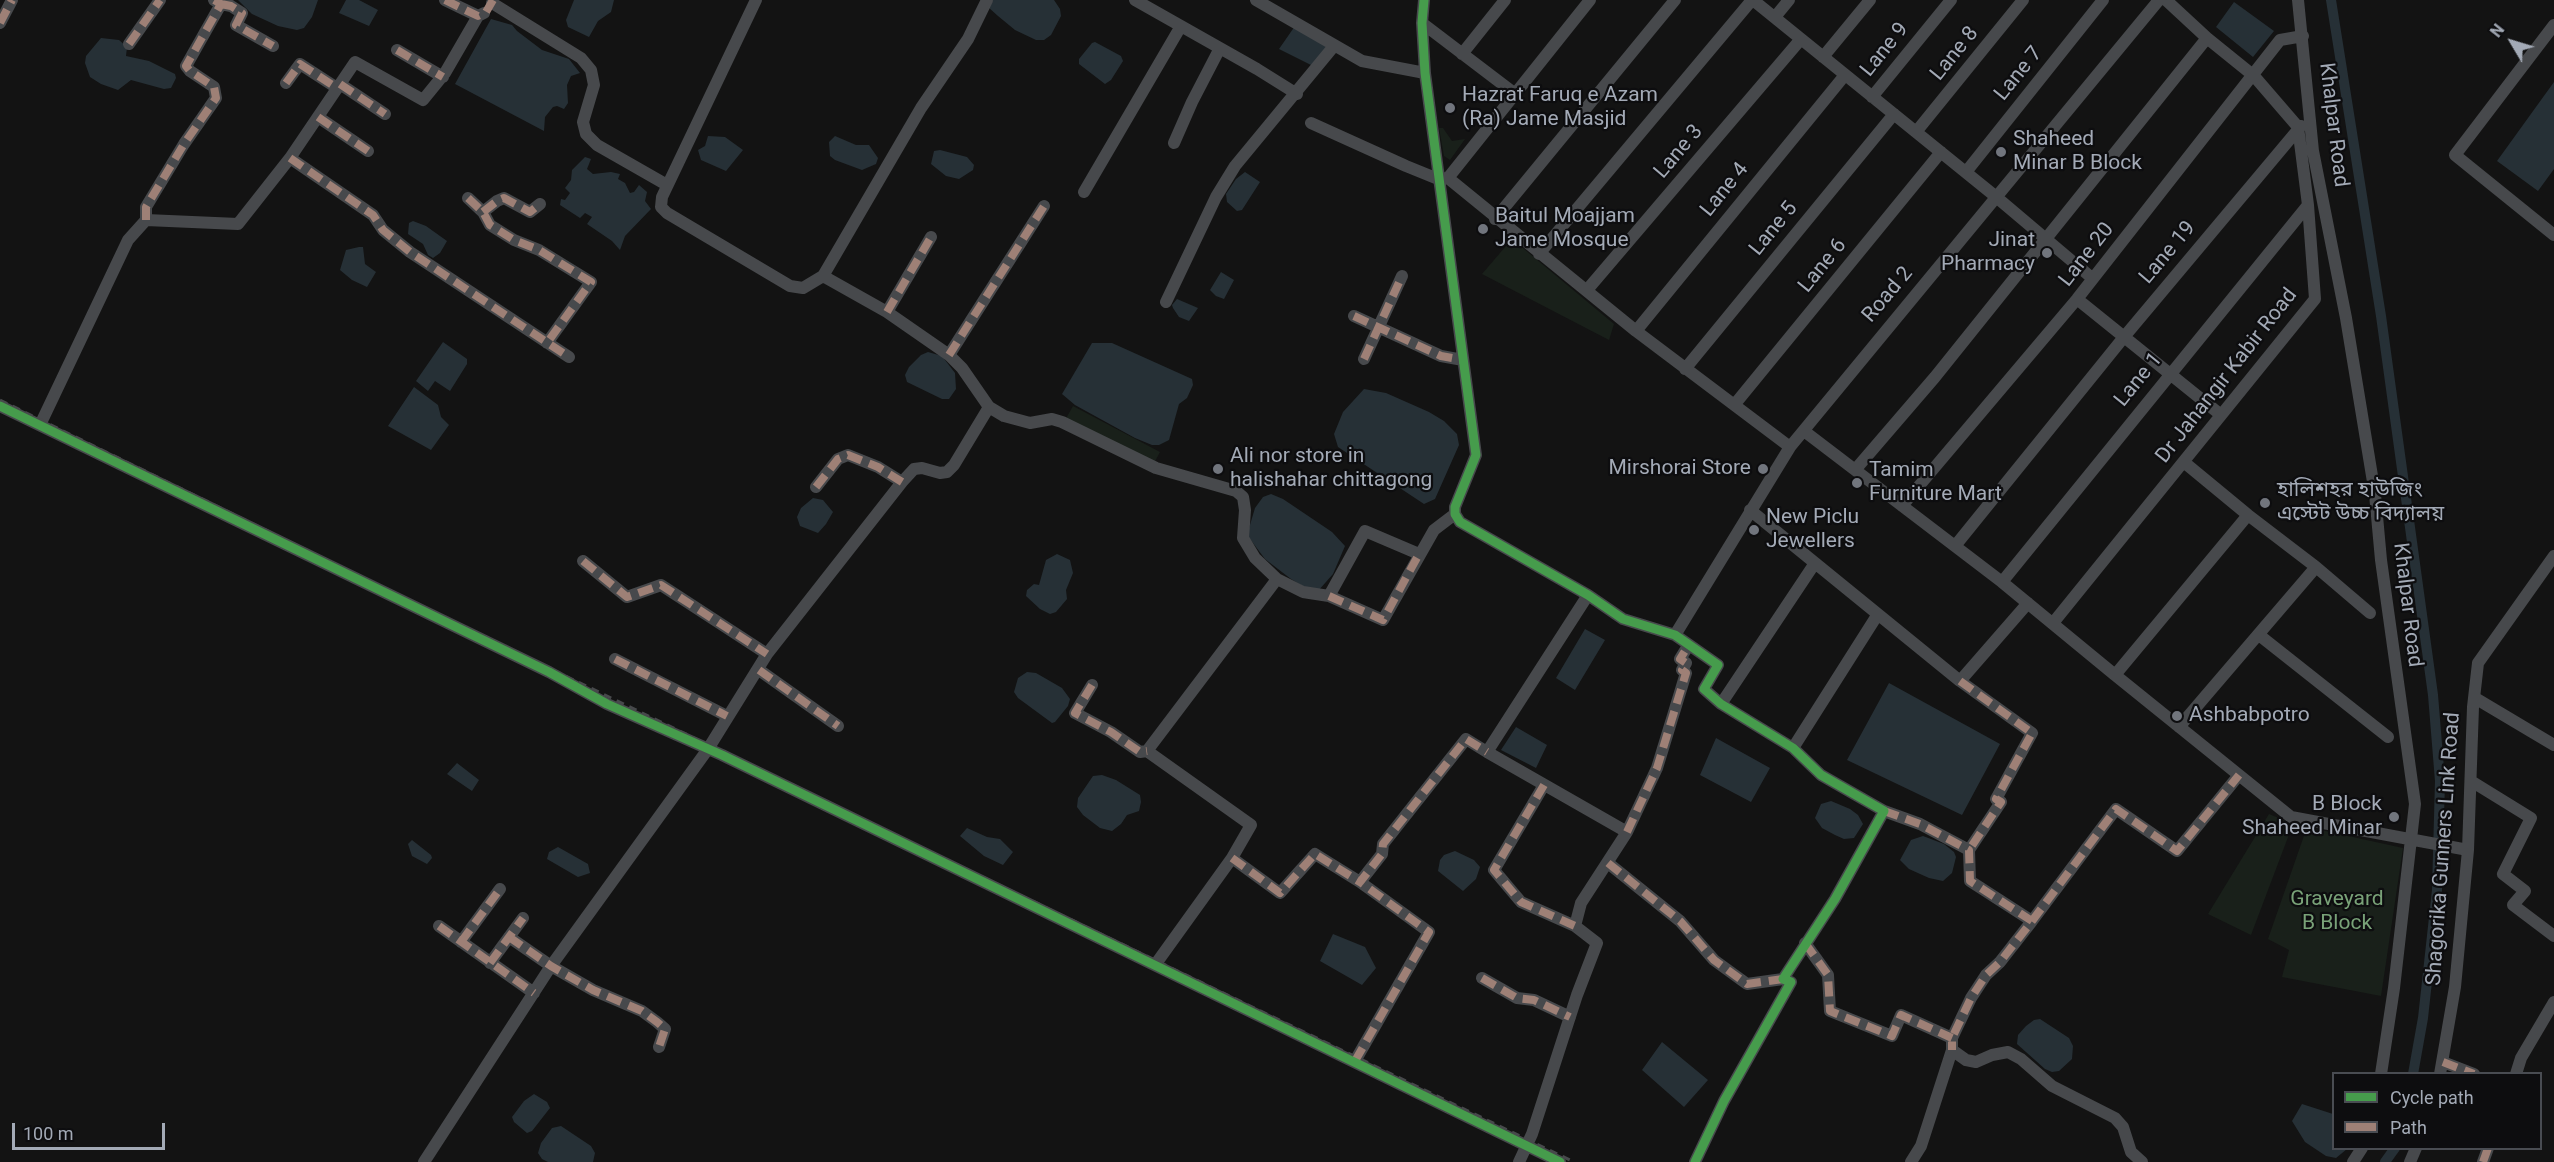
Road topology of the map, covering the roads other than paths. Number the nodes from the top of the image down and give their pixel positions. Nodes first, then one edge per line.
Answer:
1 (12, 0) edge
2 (160, 0) edge
3 (445, 0) edge
4 (756, 0) edge
5 (987, 0) edge
6 (1135, 0) edge
7 (1256, 0) edge
8 (1424, 0) edge
9 (1505, 0) edge
10 (1590, 0) edge
11 (1675, 0) edge
12 (1753, 0) edge
13 (1790, 0) edge
14 (1870, 0) edge
15 (2023, 0) edge
16 (2103, 0) edge
17 (2159, 0) edge
18 (2166, 0) edge
19 (2298, 0) edge
20 (217, 2) edge
21 (493, 2) edge
22 (1945, 2) edge
23 (478, 16) junction
24 (1775, 17) junction
25 (0, 23) edge
26 (1422, 23) junction
27 (2554, 24) edge
28 (1180, 26) junction
29 (2302, 36) junction
30 (2207, 38) junction
31 (1801, 39) junction
32 (129, 44) dead end
33 (273, 46) dead end
34 (1334, 46) junction
35 (1220, 48) junction
36 (397, 50) dead end
37 (1462, 54) junction
38 (1823, 57) junction
39 (1425, 74) junction
40 (1845, 75) junction
41 (2254, 76) junction
42 (443, 77) junction
43 (286, 83) dead end
44 (338, 86) junction
45 (1514, 93) junction
46 (1297, 94) junction
47 (1872, 97) junction
48 (385, 114) dead end
49 (1894, 114) junction
50 (318, 117) junction
51 (2310, 121) junction
52 (1311, 123) dead end
53 (2298, 127) junction
54 (1916, 132) junction
55 (1174, 143) dead end
56 (368, 151) dead end
57 (1941, 153) junction
58 (290, 158) junction
59 (1966, 172) junction
60 (1443, 178) junction
61 (668, 185) junction
62 (1084, 192) dead end
63 (1995, 196) junction
64 (468, 198) dead end
65 (540, 204) dead end
66 (2308, 205) junction
67 (1044, 206) dead end
68 (483, 212) junction
69 (1495, 219) junction
70 (146, 220) junction
71 (2554, 235) edge
72 (931, 237) dead end
73 (2046, 239) junction
74 (1539, 254) junction
75 (823, 276) junction
76 (1402, 276) dead end
77 (2092, 278) junction
78 (1587, 290) junction
79 (2077, 299) junction
80 (1166, 302) dead end
81 (887, 312) junction
82 (1354, 316) dead end
83 (1380, 328) junction
84 (1636, 331) junction
85 (2124, 337) junction
86 (547, 343) junction
87 (949, 355) junction
88 (569, 357) dead end
89 (1364, 359) dead end
90 (1463, 360) junction
91 (1685, 369) junction
92 (2170, 373) junction
93 (1735, 404) junction
94 (0, 406) edge
95 (989, 408) junction
96 (2221, 415) junction
97 (40, 425) junction
98 (1804, 431) junction
99 (1790, 447) junction
100 (2185, 463) junction
101 (1855, 470) junction
102 (902, 482) junction
103 (816, 487) dead end
104 (1902, 506) junction
105 (1750, 510) junction
106 (1455, 513) junction
107 (2248, 515) junction
108 (1955, 546) junction
109 (1419, 554) junction
110 (2554, 556) edge
111 (583, 561) dead end
112 (1815, 563) junction
113 (2316, 567) junction
114 (1277, 579) junction
115 (2002, 582) junction
116 (1588, 595) junction
117 (1329, 596) junction
118 (2028, 603) junction
119 (2370, 613) dead end
120 (1878, 614) junction
121 (2053, 623) junction
122 (1675, 635) junction
123 (2259, 635) junction
124 (1688, 646) junction
125 (767, 654) junction
126 (615, 658) dead end
127 (759, 670) junction
128 (2115, 675) junction
129 (1960, 681) junction
130 (1092, 685) dead end
131 (2475, 698) junction
132 (1721, 704) junction
133 (728, 716) junction
134 (837, 726) dead end
135 (2179, 727) junction
136 (2388, 737) dead end
137 (2554, 745) edge
138 (1793, 748) junction
139 (708, 749) junction
140 (1147, 752) junction
141 (1487, 752) junction
142 (2239, 775) junction
143 (2471, 781) junction
144 (1544, 785) junction
145 (1884, 811) junction
146 (1628, 832) junction
147 (2416, 841) junction
148 (1969, 850) junction
149 (2468, 850) junction
150 (1232, 858) junction
151 (1608, 863) junction
152 (1360, 882) junction
153 (500, 889) dead end
154 (523, 918) dead end
155 (2032, 921) junction
156 (439, 926) dead end
157 (1575, 926) junction
158 (2554, 936) edge
159 (509, 937) junction
160 (461, 942) junction
161 (1805, 944) junction
162 (490, 963) junction
163 (1155, 965) junction
164 (551, 966) junction
165 (1482, 978) dead end
166 (1783, 979) junction
167 (534, 993) junction
168 (2554, 1002) edge
169 (1570, 1017) junction
170 (1952, 1044) junction
171 (659, 1047) dead end
172 (1355, 1061) junction
173 (2442, 1068) edge
174 (2381, 1072) edge
175 (2463, 1072) edge
176 (2517, 1072) edge
177 (1527, 1146) junction
178 (424, 1162) edge
179 (1519, 1162) edge
180 (1560, 1162) edge
181 (1695, 1162) edge
182 (1911, 1162) edge
183 (2142, 1162) edge

1 - 25 street
2 - 32 street
3 - 23 street
4 - 61 street
5 - 75 street
6 - 28 street
7 - 34 street
8 - 26 street
9 - 37 street
10 - 45 street
11 - 69 street
12 - 24 street
12 - 74 street, Lane 3
13 - 24 street
14 - 38 street
15 - 54 street, Lane 8
16 - 59 street, Lane 7
17 - 63 street, Road 2
18 - 30 street
19 - 29 street, Khalpar Road
20 - 33 street
20 - 70 street
21 - 23 street
21 - 61 street
22 - 47 street, Lane 9
23 - 42 street
24 - 31 street
26 - 37 street
26 - 39 street
27 - 71 street
28 - 35 street
28 - 62 street
29 - 41 street, Lane 20
29 - 51 street, Khalpar Road
30 - 41 street
30 - 73 street
31 - 38 street
31 - 78 street, Lane 3
34 - 39 street
34 - 46 street
35 - 46 street
35 - 55 street
36 - 42 street
37 - 45 street
38 - 40 street
39 - 60 street
40 - 47 street
40 - 84 street, Lane 4
41 - 53 street
41 - 77 street, Lane 20
42 - 44 street
43 - 44 street
44 - 48 street
44 - 50 street
45 - 60 street
46 - 80 street
47 - 49 street
49 - 54 street
49 - 91 street, Lane 5
50 - 56 street
50 - 58 street
51 - 53 street
51 - 147 street, Khalpar Road
52 - 60 street
53 - 66 street, Dr Jahangir Kabir Road
53 - 85 street, Lane 19
54 - 57 street
57 - 59 street
57 - 93 street, Lane 6
58 - 70 street
58 - 86 street
59 - 63 street
60 - 69 street
60 - 90 street
61 - 75 street
63 - 73 street
63 - 98 street, Road 2
64 - 68 street
65 - 68 street
66 - 92 street, Lane 1
66 - 96 street, Dr Jahangir Kabir Road
67 - 87 street
68 - 86 street
69 - 74 street
70 - 97 street
72 - 81 street
73 - 77 street
73 - 101 street
74 - 78 street
75 - 81 street
76 - 83 street
77 - 79 street, Lane 20
78 - 84 street
79 - 85 street
79 - 104 street, Lane 20
81 - 87 street
82 - 83 street
83 - 89 street
83 - 90 street
84 - 91 street
85 - 92 street
85 - 108 street, Lane 19
86 - 88 street
87 - 95 street
90 - 106 street
91 - 93 street
92 - 96 street
92 - 115 street, Lane 1
93 - 99 street
94 - 97 street
95 - 102 street
95 - 114 street
96 - 100 street, Dr Jahangir Kabir Road
97 - 139 street
98 - 99 street, Road 2
98 - 101 street
99 - 105 street, Road 2
100 - 107 street
100 - 121 street, Dr Jahangir Kabir Road
101 - 104 street
102 - 103 street
102 - 125 street
104 - 108 street
105 - 112 street
105 - 122 street, Road 2
106 - 109 street
106 - 116 street
107 - 113 street
107 - 128 street
108 - 115 street
109 - 117 street
109 - 117 street
110 - 131 street, Shagorika Gunners Link Road
111 - 125 street
112 - 120 street
112 - 132 street
113 - 119 street
113 - 123 street
114 - 117 street
114 - 140 street
115 - 118 street
116 - 122 street
116 - 141 street
118 - 121 street
118 - 129 street
120 - 129 street
120 - 138 street
121 - 128 street
122 - 124 street
123 - 135 street
123 - 136 street
124 - 132 street
124 - 146 street
125 - 127 street
126 - 133 street
127 - 133 street
127 - 134 street
128 - 135 street
129 - 148 street
130 - 140 street
131 - 137 street
131 - 143 street, Shagorika Gunners Link Road
132 - 138 street
133 - 139 street
135 - 142 street
138 - 145 street
139 - 163 street
139 - 164 street
140 - 150 street
141 - 144 street
141 - 152 street
142 - 147 street
142 - 155 street
143 - 149 street, Shagorika Gunners Link Road
143 - 158 street
144 - 146 street
144 - 157 street
145 - 148 street
145 - 161 street
146 - 151 street
147 - 149 street
147 - 174 street, Khalpar Road
148 - 155 street
149 - 173 street, Shagorika Gunners Link Road
150 - 152 street
150 - 163 street
151 - 157 street
151 - 166 street
152 - 172 street
153 - 160 street
154 - 159 street
155 - 170 street
156 - 160 street
157 - 169 street
159 - 162 street
159 - 164 street
160 - 162 street
161 - 166 street
161 - 170 street
162 - 167 street
163 - 172 street
164 - 167 street
164 - 171 street
165 - 169 street
166 - 181 street
167 - 178 street
168 - 176 street
169 - 177 street
170 - 182 street
170 - 183 street
172 - 177 street
173 - 175 street
177 - 179 street
177 - 180 street

